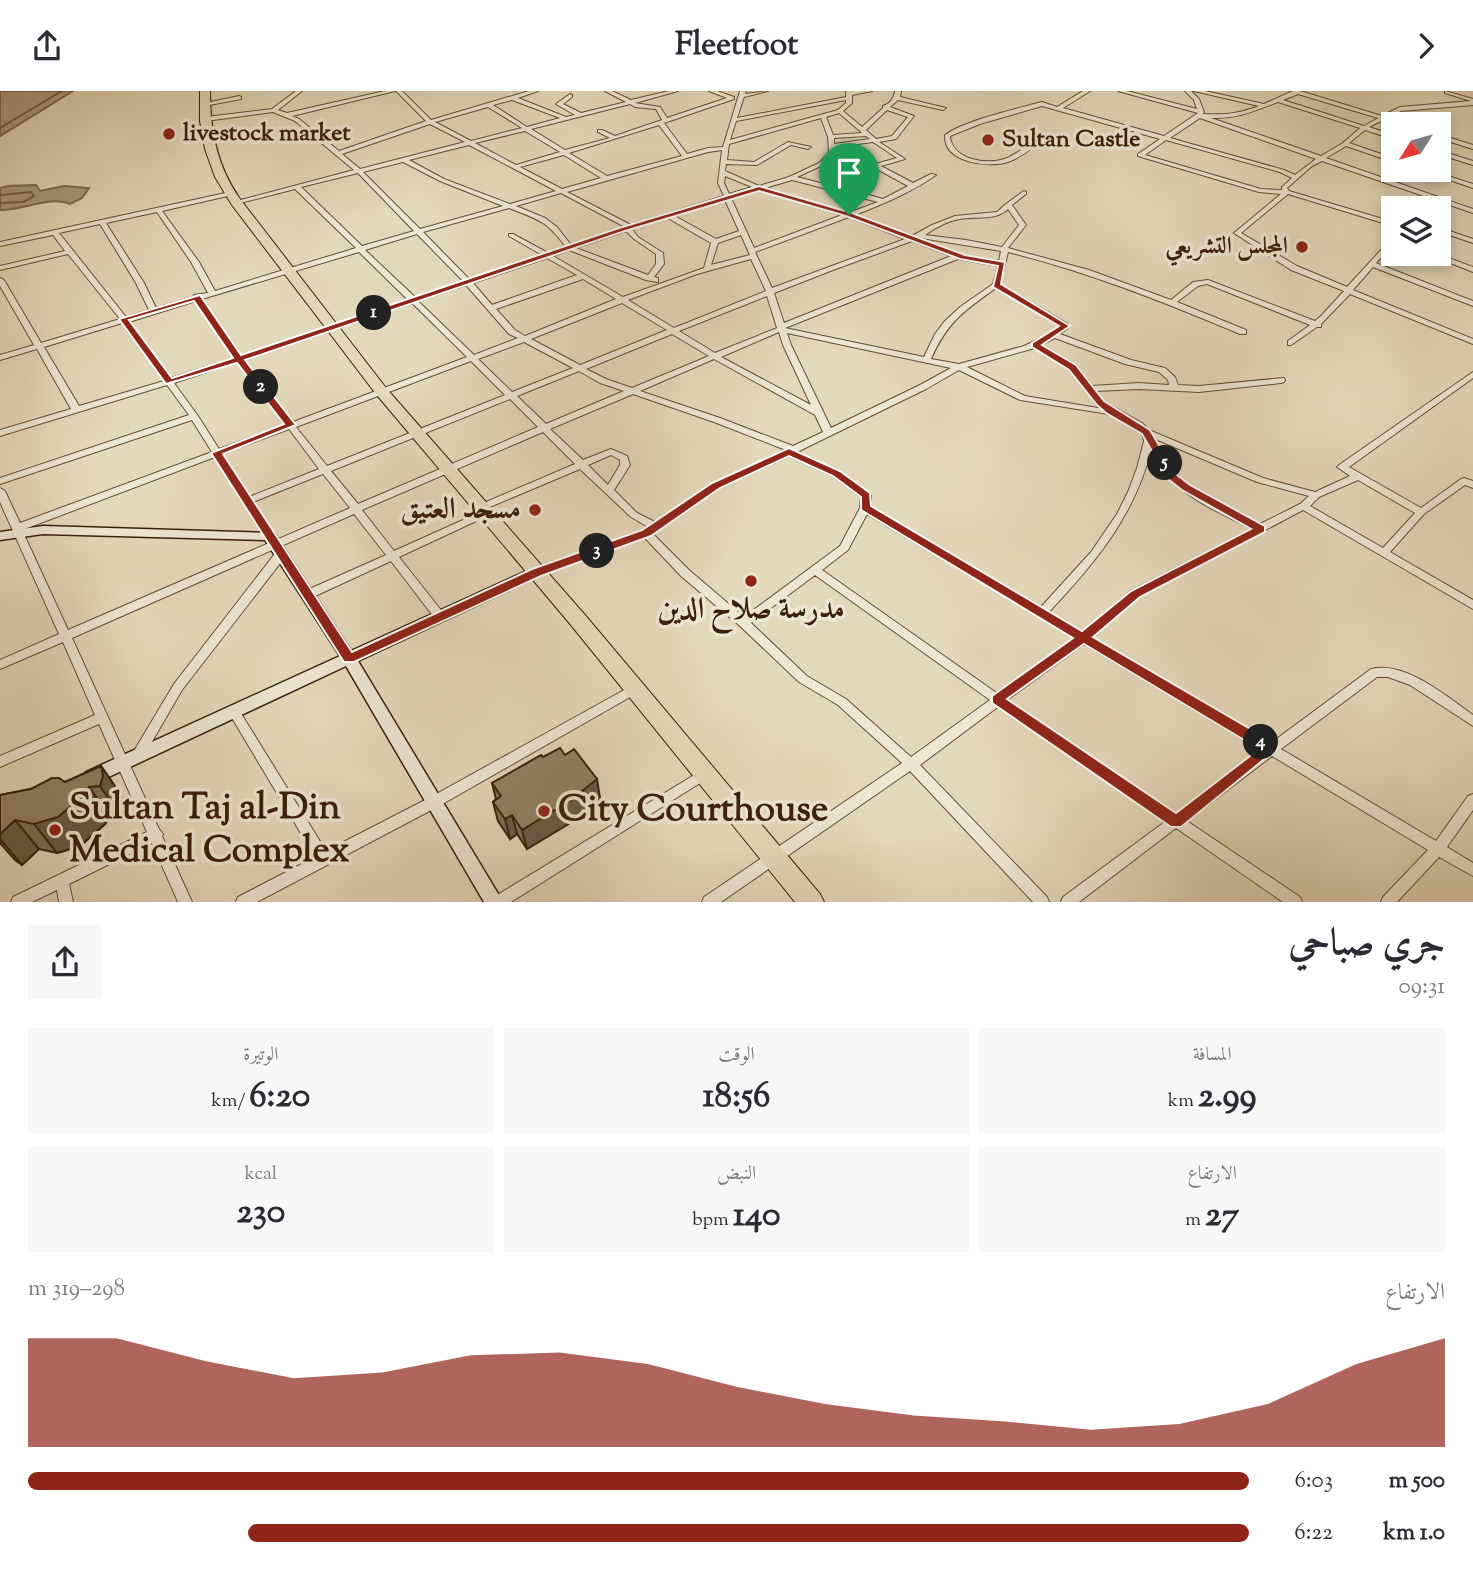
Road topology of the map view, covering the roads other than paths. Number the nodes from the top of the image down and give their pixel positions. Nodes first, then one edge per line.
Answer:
1 (299, 91) edge
2 (392, 91) edge
3 (399, 91) edge
4 (506, 91) edge
5 (535, 91) edge
6 (608, 91) edge
7 (676, 91) edge
8 (712, 91) edge
9 (765, 91) edge
10 (869, 91) edge
11 (1087, 91) edge
12 (1121, 91) edge
13 (1188, 91) edge
14 (1197, 91) edge
15 (1297, 91) edge
16 (1447, 92) edge
17 (849, 94) edge
18 (898, 94) edge
19 (570, 96) dead end
20 (739, 96) edge
21 (239, 98) dead end
22 (513, 98) junction
23 (500, 100) junction
24 (1278, 100) junction
25 (1473, 101) edge
26 (487, 104) junction
27 (632, 104) junction
28 (205, 105) edge
29 (1264, 105) junction
30 (885, 107) junction
31 (943, 108) dead end
32 (1059, 108) junction
33 (274, 110) junction
34 (840, 111) junction
35 (1394, 112) edge
36 (1200, 114) junction
37 (286, 115) junction
38 (581, 116) junction
39 (823, 117) junction
40 (1381, 118) joint
41 (567, 119) junction
42 (734, 120) junction
43 (430, 122) junction
44 (663, 122) junction
45 (1364, 128) junction
46 (527, 129) junction
47 (600, 131) dead end
48 (865, 132) junction
49 (1381, 134) edge
50 (831, 137) junction
51 (615, 138) junction
52 (1163, 138) junction
53 (1451, 140) edge
54 (1038, 141) dead end
55 (877, 142) junction
56 (469, 143) junction
57 (1345, 144) junction
58 (726, 146) junction
59 (832, 146) junction
60 (1473, 146) edge
61 (808, 147) dead end
62 (566, 153) junction
63 (337, 154) junction
64 (685, 156) junction
65 (1381, 156) edge
66 (1451, 156) edge
67 (1321, 158) junction
68 (827, 159) junction
69 (404, 160) junction
70 (723, 162) junction
71 (1473, 163) edge
72 (876, 166) junction
73 (514, 167) junction
74 (359, 171) junction
75 (722, 172) junction
76 (853, 172) junction
77 (933, 175) dead end
78 (1295, 177) junction
79 (791, 178) junction
80 (607, 179) junction
81 (1451, 179) edge
82 (914, 186) junction
83 (1473, 186) edge
84 (297, 187) junction
85 (759, 188) junction
86 (561, 192) junction
87 (1287, 192) junction
88 (1024, 193) dead end
89 (866, 195) junction
90 (729, 197) junction
91 (233, 198) junction
92 (883, 201) junction
93 (1008, 205) junction
94 (513, 206) junction
95 (158, 209) junction
96 (1473, 211) edge
97 (667, 215) junction
98 (849, 215) junction
99 (1381, 220) edge
100 (101, 221) junction
101 (630, 227) junction
102 (54, 232) junction
103 (417, 232) junction
104 (743, 232) junction
105 (1451, 233) edge
106 (510, 235) dead end
107 (915, 237) junction
108 (1473, 241) edge
109 (715, 242) junction
110 (0, 244) edge
111 (1005, 247) junction
112 (570, 248) junction
113 (359, 249) junction
114 (68, 252) junction
115 (752, 253) junction
116 (1381, 253) edge
117 (548, 255) junction
118 (958, 256) junction
119 (1451, 261) edge
120 (1002, 264) junction
121 (1371, 264) junction
122 (707, 267) junction
123 (0, 268) edge
124 (1473, 270) edge
125 (289, 271) junction
126 (583, 276) junction
127 (649, 278) junction
128 (0, 280) edge
129 (467, 281) junction
130 (662, 283) junction
131 (996, 285) junction
132 (1347, 290) junction
133 (770, 292) junction
134 (212, 293) junction
135 (197, 297) junction
136 (413, 300) junction
137 (623, 301) junction
138 (1172, 303) junction
139 (1473, 304) edge
140 (490, 308) junction
141 (153, 310) junction
142 (123, 319) junction
143 (1318, 325) junction
144 (331, 327) junction
145 (780, 328) junction
146 (672, 331) junction
147 (1243, 332) dead end
148 (1055, 335) junction
149 (523, 339) junction
150 (1471, 340) edge
151 (1291, 343) dead end
152 (1036, 345) junction
153 (38, 346) junction
154 (0, 358) edge
155 (473, 358) junction
156 (716, 358) junction
157 (239, 359) junction
158 (927, 359) junction
159 (959, 367) junction
160 (577, 368) junction
161 (1473, 374) edge
162 (1281, 380) dead end
163 (169, 382) junction
164 (1174, 388) junction
165 (1089, 389) junction
166 (381, 391) junction
167 (636, 391) junction
168 (512, 395) junction
169 (76, 408) junction
170 (820, 413) junction
171 (1114, 413) junction
172 (194, 417) junction
173 (291, 425) junction
174 (546, 428) junction
175 (0, 433) edge
176 (418, 433) junction
177 (829, 434) junction
178 (1147, 436) junction
179 (792, 451) junction
180 (217, 453) junction
181 (582, 463) junction
182 (449, 468) junction
183 (324, 469) junction
184 (1358, 476) junction
185 (1470, 480) edge
186 (0, 481) edge
187 (0, 491) edge
188 (609, 491) junction
189 (1316, 495) junction
190 (247, 501) junction
191 (1303, 506) junction
192 (865, 508) junction
193 (356, 509) junction
194 (484, 510) junction
195 (1421, 512) junction
196 (1261, 529) junction
197 (651, 530) junction
198 (19, 531) junction
199 (0, 536) edge
200 (275, 545) junction
201 (1384, 552) junction
202 (393, 555) junction
203 (815, 570) junction
204 (536, 572) junction
205 (309, 594) junction
206 (1473, 605) edge
207 (1042, 613) junction
208 (440, 617) junction
209 (744, 623) junction
210 (65, 637) junction
211 (1083, 638) junction
212 (349, 659) junction
213 (0, 665) edge
214 (635, 689) junction
215 (997, 699) junction
216 (233, 710) junction
217 (101, 718) junction
218 (1473, 721) edge
219 (1271, 748) junction
220 (138, 755) junction
221 (0, 762) edge
222 (123, 762) junction
223 (911, 764) junction
224 (704, 774) junction
225 (74, 786) edge
226 (1473, 800) edge
227 (434, 802) junction
228 (1176, 822) junction
229 (156, 834) junction
230 (1439, 848) junction
231 (323, 858) junction
232 (774, 858) junction
233 (1473, 870) edge
234 (61, 881) junction
235 (18, 902) edge
236 (66, 902) edge
237 (185, 902) edge
238 (243, 902) edge
239 (496, 902) edge
240 (709, 902) edge
241 (811, 902) edge
242 (1042, 902) edge
243 (1068, 902) edge
244 (1295, 902) edge
245 (1388, 902) edge

1 - 33 street
2 - 37 street
3 - 43 street
4 - 23 street
5 - 22 street
6 - 27 street
7 - 27 street
8 - 20 street
9 - 20 street
10 - 17 street
11 - 32 street
12 - 36 street
13 - 36 street
14 - 29 street
15 - 24 street
15 - 40 street
16 - 25 street
17 - 34 street
17 - 42 street
18 - 30 street
18 - 31 street
19 - 38 street
20 - 42 street
20 - 44 street
21 - 28 street
22 - 23 street
22 - 41 street
23 - 26 street
24 - 29 street
24 - 45 street
25 - 35 street
26 - 43 street
26 - 46 street
27 - 38 street
27 - 44 street
28 - 33 street
28 - 91 highway
29 - 36 street
30 - 48 street
30 - 55 street
32 - 52 street
32 - 54 street
33 - 37 street
34 - 39 street
34 - 48 street
36 - 52 street
36 - 67 street
37 - 63 street
38 - 41 street
39 - 50 street
39 - 58 street
40 - 45 street
41 - 46 street
42 - 58 street
43 - 56 street
43 - 63 street
44 - 51 street
44 - 64 street
45 - 49 street
45 - 57 street
46 - 56 street
46 - 62 street
47 - 51 street
48 - 50 street
48 - 55 street
50 - 59 street
51 - 62 street
52 - 78 street
52 - 87 street
53 - 60 street
55 - 59 street
55 - 72 street
56 - 69 street
56 - 73 street
57 - 65 street
57 - 67 street
58 - 64 street
58 - 70 street
59 - 68 street
61 - 70 street
62 - 73 street
62 - 80 street
63 - 74 street
64 - 80 street
66 - 71 street
67 - 78 street
67 - 96 street
68 - 76 street
68 - 79 street
69 - 74 street
69 - 94 street
70 - 75 street
72 - 76 street
72 - 82 street
73 - 86 street
74 - 84 street
74 - 103 street
75 - 85 street
75 - 90 street
76 - 89 street
77 - 82 street
78 - 87 street
79 - 85 street
79 - 89 street
80 - 86 street
81 - 83 street
82 - 92 street
84 - 91 street
84 - 113 street
85 - 90 street
85 - 98 street
86 - 94 street
86 - 101 street
87 - 99 street
87 - 132 street
88 - 93 street
89 - 92 street
90 - 97 street
90 - 104 street
91 - 95 street
91 - 125 highway
92 - 98 street
93 - 107 street
93 - 111 street
94 - 103 street
94 - 112 street
95 - 100 street
95 - 134 street
97 - 101 street
97 - 109 street
98 - 107 street
98 - 115 street
100 - 102 street
100 - 141 street
101 - 112 street
101 - 127 street
102 - 110 street
102 - 114 street
103 - 113 street
103 - 129 street
104 - 109 street
104 - 115 street
105 - 108 street
106 - 117 street
107 - 111 street
107 - 118 street
107 - 133 street
109 - 122 street
111 - 120 street
111 - 138 street
112 - 117 street
112 - 127 street
113 - 125 street
113 - 136 street
114 - 123 street
114 - 142 street
115 - 122 street
115 - 133 street
116 - 121 street
117 - 126 street
117 - 129 street
118 - 120 street
118 - 145 street
119 - 124 street
120 - 131 street
121 - 132 street
121 - 139 street
122 - 130 street
125 - 134 street
125 - 144 highway
126 - 137 street
126 - 140 street
127 - 130 street
128 - 153 street
129 - 136 street
129 - 140 street
130 - 137 street
131 - 148 street
131 - 158 street
132 - 143 street
132 - 150 street
133 - 145 street
133 - 146 street
134 - 135 street
135 - 141 street
135 - 157 street
136 - 144 street
136 - 155 street
137 - 146 street
137 - 149 street
138 - 143 street
138 - 147 street
140 - 149 street
141 - 142 street
142 - 153 street
142 - 163 street
143 - 151 street
144 - 157 street
144 - 166 highway
145 - 156 street
145 - 158 street
145 - 170 street
146 - 156 street
146 - 160 street
148 - 152 street
148 - 164 street
149 - 155 street
149 - 160 street
152 - 159 street
152 - 165 street
153 - 154 street
153 - 169 street
155 - 166 street
155 - 168 street
156 - 167 street
156 - 170 street
157 - 163 street
157 - 173 street
158 - 159 street
159 - 171 street
159 - 177 street
160 - 167 street
160 - 168 street
161 - 184 street
162 - 164 street
163 - 169 street
163 - 172 street
164 - 165 street
165 - 171 street
166 - 173 street
166 - 176 highway
167 - 174 street
167 - 179 street
168 - 174 street
168 - 176 street
169 - 175 street
170 - 177 street
171 - 178 street
172 - 180 street
172 - 186 street
173 - 180 street
173 - 183 street
174 - 181 street
174 - 182 street
176 - 182 highway
176 - 183 street
177 - 179 street
178 - 189 street
178 - 196 street
178 - 207 street
179 - 192 street
179 - 197 street
180 - 190 street
180 - 198 street
181 - 188 street
181 - 188 street
181 - 194 street
182 - 193 street
182 - 194 highway
183 - 190 street
183 - 193 street
184 - 189 street
184 - 195 street
185 - 195 street
187 - 198 street
188 - 197 street
189 - 191 street
190 - 200 street
191 - 196 street
191 - 201 street
192 - 203 street
192 - 207 street
193 - 200 street
193 - 202 street
194 - 202 street
194 - 204 highway
195 - 201 street
196 - 211 street
197 - 204 street
197 - 209 street
198 - 199 main road
198 - 200 main road
198 - 210 street
200 - 205 main road
200 - 210 street
200 - 220 street
201 - 206 street
202 - 205 street
202 - 208 street
203 - 209 street
203 - 215 street
204 - 208 main road
204 - 214 highway
205 - 212 main road
207 - 211 street
208 - 212 main road
209 - 223 street
210 - 213 street
210 - 217 street
211 - 215 street
211 - 219 street
212 - 216 main road
212 - 227 main road
214 - 224 highway
214 - 227 street
215 - 223 street
215 - 228 street
216 - 220 main road
216 - 231 street
217 - 221 street
217 - 222 street
218 - 219 street
219 - 228 street
219 - 230 street
220 - 222 main road
222 - 225 main road
222 - 229 street
223 - 232 street
223 - 242 street
224 - 232 highway
224 - 239 street
226 - 230 street
227 - 231 street
227 - 239 main road
228 - 243 street
228 - 244 street
229 - 234 street
229 - 237 street
230 - 233 street
230 - 245 street
231 - 238 street
232 - 240 street
232 - 241 highway
234 - 235 street
234 - 236 street

